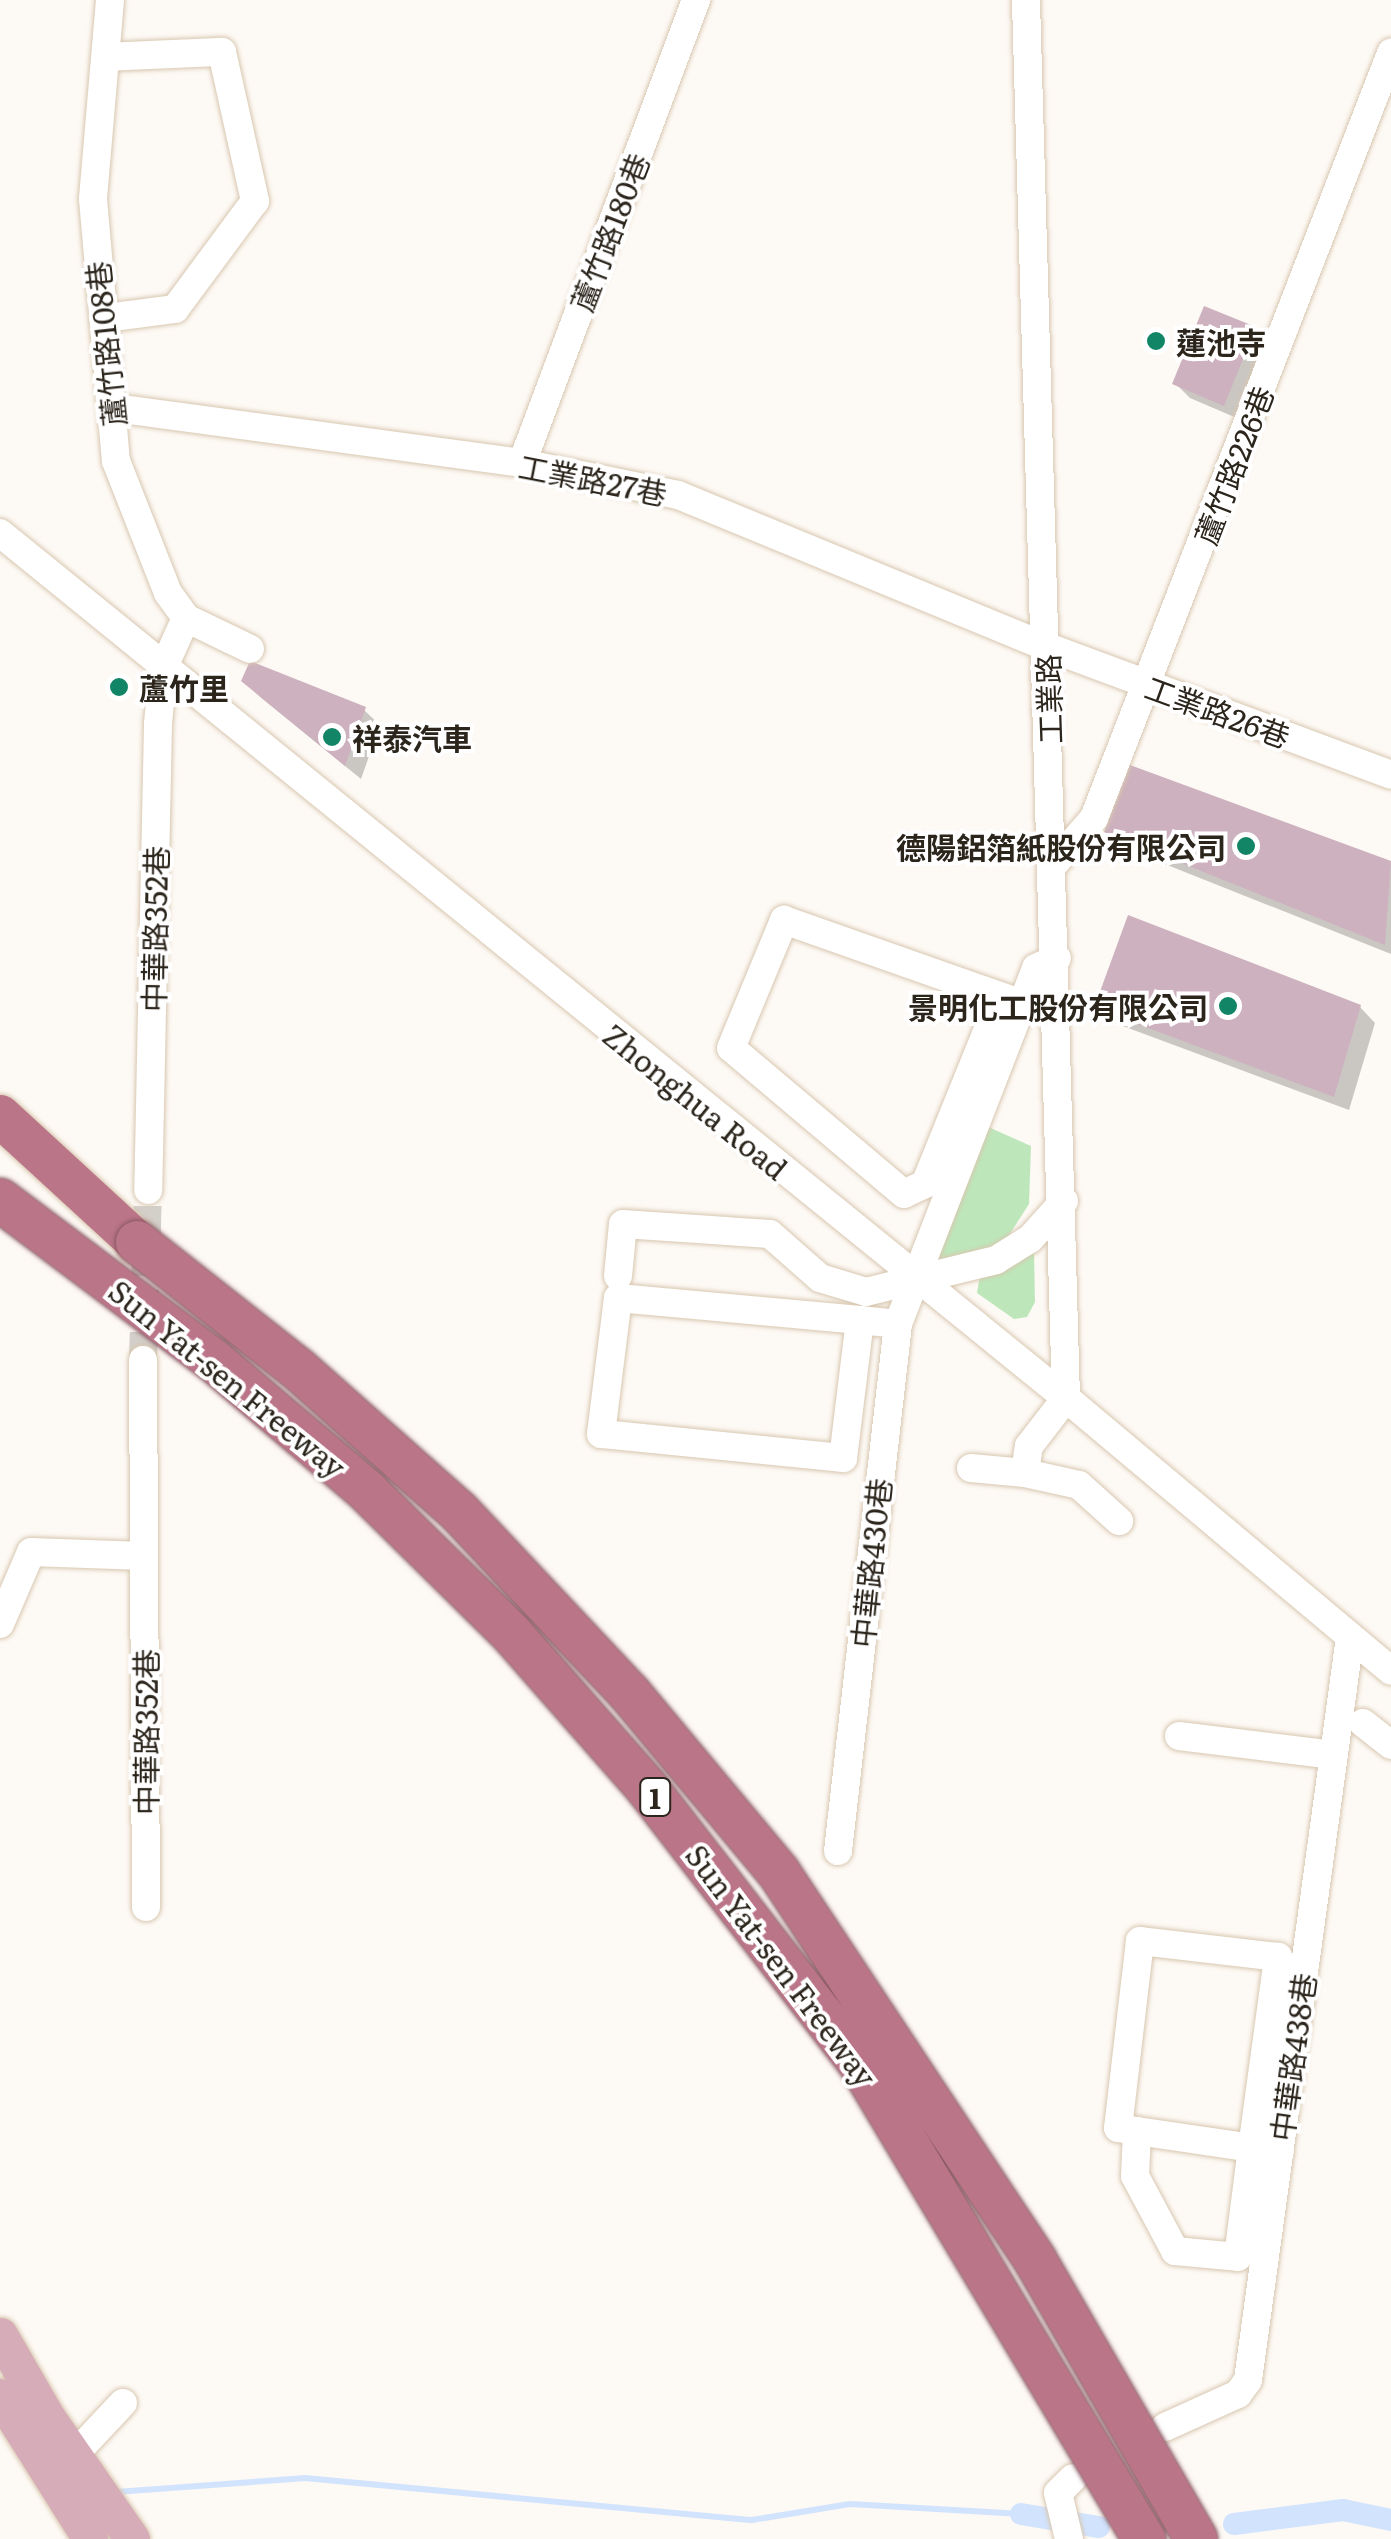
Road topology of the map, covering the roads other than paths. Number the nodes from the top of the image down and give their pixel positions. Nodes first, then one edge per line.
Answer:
1 (110, 0) edge
2 (696, 0) edge
3 (1026, 0) edge
4 (1391, 54) edge
5 (106, 57) junction
6 (106, 318) junction
7 (115, 408) junction
8 (522, 463) junction
9 (0, 533) edge
10 (186, 618) junction
11 (1046, 646) junction
12 (250, 649) dead end
13 (163, 669) junction
14 (1148, 686) junction
15 (1391, 775) edge
16 (1054, 864) junction
17 (1057, 958) junction
18 (1011, 1001) junction
19 (0, 1116) edge
20 (148, 1190) tunnel mouth
21 (0, 1200) edge
22 (1064, 1202) junction
23 (618, 1276) dead end
24 (916, 1277) junction
25 (860, 1320) junction
26 (898, 1324) junction
27 (143, 1360) tunnel mouth
28 (1066, 1398) junction
29 (971, 1468) dead end
30 (1024, 1473) junction
31 (1120, 1522) dead end
32 (144, 1556) junction
33 (0, 1624) edge
34 (1350, 1637) junction
35 (1391, 1670) edge
36 (1363, 1723) dead end
37 (1179, 1736) dead end
38 (1391, 1745) edge
39 (1334, 1755) junction
40 (838, 1851) dead end
41 (146, 1907) dead end
42 (1137, 2131) junction
43 (1266, 2149) junction
44 (0, 2334) edge
45 (0, 2396) edge
46 (123, 2403) dead end
47 (1165, 2427) dead end
48 (75, 2457) junction
49 (1073, 2478) dead end
50 (48, 2480) junction
51 (90, 2539) edge
52 (132, 2539) edge
53 (1068, 2539) edge
54 (1144, 2539) edge
55 (1196, 2539) edge

1 - 5 street, 蘆竹路108巷
2 - 8 street, 蘆竹路180巷
3 - 11 street, 工業路
4 - 14 street, 蘆竹路226巷
5 - 6 street, 蘆竹路108巷
5 - 6 street
6 - 7 street, 蘆竹路108巷
7 - 8 street, 工業路27巷
7 - 10 street, 蘆竹路108巷
8 - 11 street, 工業路27巷
9 - 13 street, Zhonghua Road
10 - 12 street
10 - 13 street
11 - 14 street, 工業路26巷
11 - 16 street, 工業路
13 - 20 street, 中華路352巷
13 - 24 street, Zhonghua Road
14 - 15 street, 工業路26巷
14 - 16 street, 蘆竹路226巷
16 - 17 street, 工業路
17 - 18 street
17 - 22 street, 工業路
18 - 18 street
18 - 24 street, 中華路430巷
19 - 55 highway, Sun Yat-sen Freeway / 1, bridge
21 - 54 highway, Sun Yat-sen Freeway / 1, bridge
22 - 24 street
22 - 28 street, 工業路
23 - 24 street
24 - 26 street, 中華路430巷
24 - 28 street, Zhonghua Road
25 - 25 street
25 - 26 street
26 - 40 street, 中華路430巷
27 - 32 street, 中華路352巷
28 - 30 street
28 - 34 street, Zhonghua Road
29 - 30 street
30 - 31 street
32 - 33 street
32 - 41 street, 中華路352巷
34 - 35 street, Zhonghua Road
34 - 39 street, 中華路438巷
36 - 38 street
37 - 39 street
39 - 43 street, 中華路438巷
42 - 43 street
42 - 43 street
42 - 43 street
43 - 47 street, 中華路438巷
44 - 48 main road
45 - 50 main road
46 - 48 street
48 - 50 street
48 - 52 main road
49 - 53 street
50 - 51 main road

